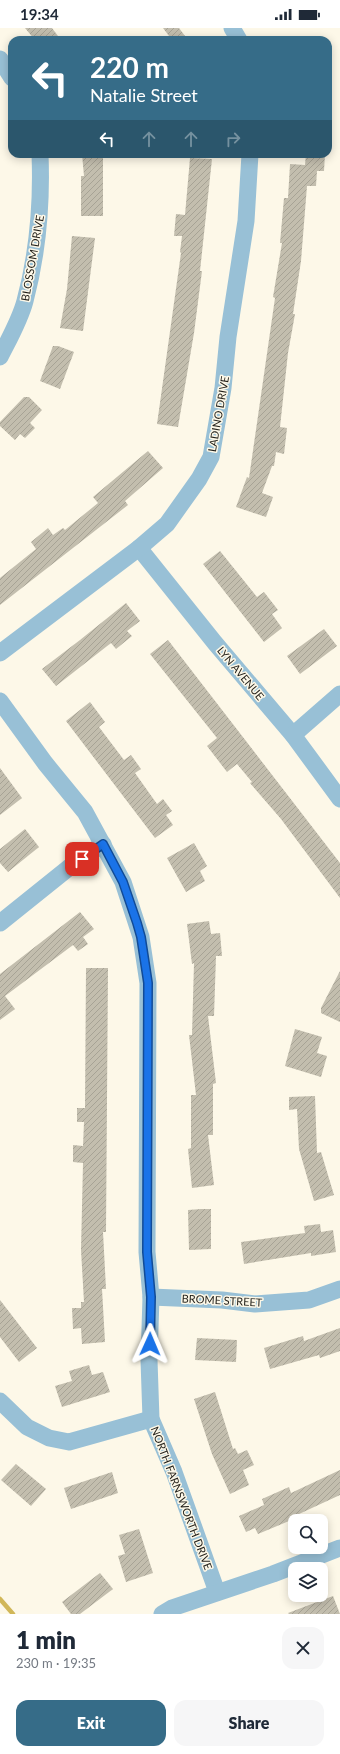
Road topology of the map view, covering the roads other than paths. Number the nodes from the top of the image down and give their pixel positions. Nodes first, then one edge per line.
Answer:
1 (0, 59) edge
2 (8, 72) edge
3 (40, 158) edge
4 (250, 158) edge
5 (0, 357) edge
6 (139, 548) junction
7 (0, 654) edge
8 (340, 694) edge
9 (0, 701) edge
10 (292, 735) junction
11 (340, 800) edge
12 (103, 844) junction
13 (0, 923) edge
14 (340, 1289) edge
15 (151, 1297) junction
16 (0, 1400) edge
17 (152, 1419) junction
18 (340, 1548) edge
19 (217, 1592) junction
20 (162, 1614) edge

1 - 2 street
3 - 5 street, BLOSSOM DRIVE
4 - 6 street, LADINO DRIVE
6 - 7 street, LADINO DRIVE
6 - 10 street, LYN AVENUE
8 - 10 street
9 - 12 street, NORTH FARNSWORTH DRIVE
10 - 11 street, LYN AVENUE
12 - 13 street
12 - 15 street, NORTH FARNSWORTH DRIVE
14 - 15 street, BROME STREET
15 - 17 street, NORTH FARNSWORTH DRIVE
16 - 17 street
17 - 19 street, NORTH FARNSWORTH DRIVE
18 - 19 street
19 - 20 street

